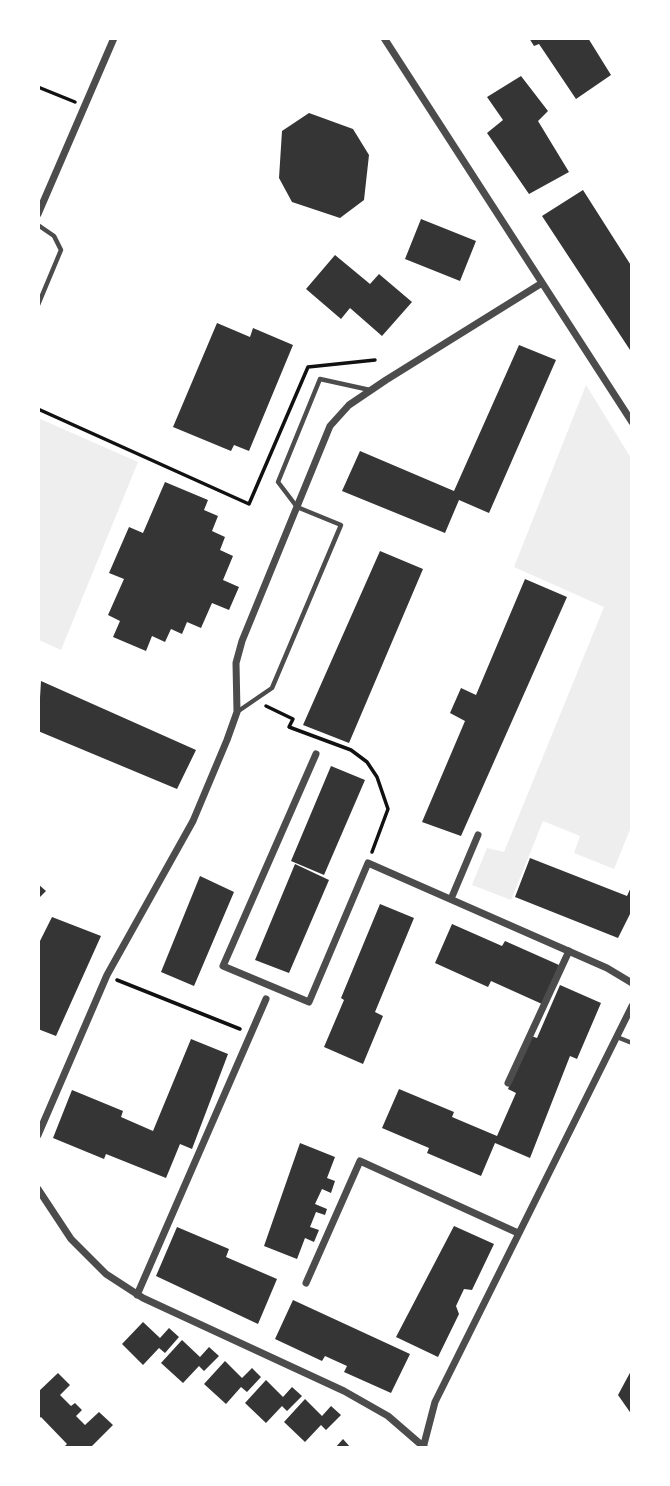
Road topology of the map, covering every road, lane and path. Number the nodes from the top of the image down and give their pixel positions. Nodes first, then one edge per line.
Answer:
1 (114, 38) edge
2 (384, 38) edge
3 (38, 87) edge
4 (85, 106) junction
5 (38, 214) edge
6 (38, 225) edge
7 (542, 283) junction
8 (38, 305) edge
9 (375, 360) dead end
10 (370, 390) junction
11 (38, 409) edge
12 (632, 422) edge
13 (297, 508) junction
14 (254, 700) junction
15 (237, 712) junction
16 (316, 754) dead end
17 (478, 835) dead end
18 (368, 863) junction
19 (451, 899) junction
20 (569, 951) junction
21 (107, 975) junction
22 (632, 983) edge
23 (266, 999) dead end
24 (632, 1006) edge
25 (252, 1033) junction
26 (617, 1037) junction
27 (632, 1044) edge
28 (508, 1083) dead end
29 (38, 1135) edge
30 (38, 1189) edge
31 (519, 1233) junction
32 (306, 1283) dead end
33 (137, 1295) junction
34 (424, 1447) edge

1 - 4 street
2 - 7 street
3 - 4 path
4 - 5 street
6 - 8 lane
7 - 10 street
7 - 12 street
9 - 11 path
10 - 13 street
10 - 13 lane
13 - 14 lane
13 - 15 street
14 - 15 lane
14 - 18 path
15 - 21 street
16 - 18 street
17 - 19 street
18 - 19 street
19 - 20 street
20 - 22 street
20 - 28 street
21 - 25 path
21 - 29 street
23 - 25 street
24 - 26 street
25 - 33 street
26 - 27 lane
26 - 31 street
30 - 33 street
31 - 32 street
31 - 34 street
33 - 34 street

